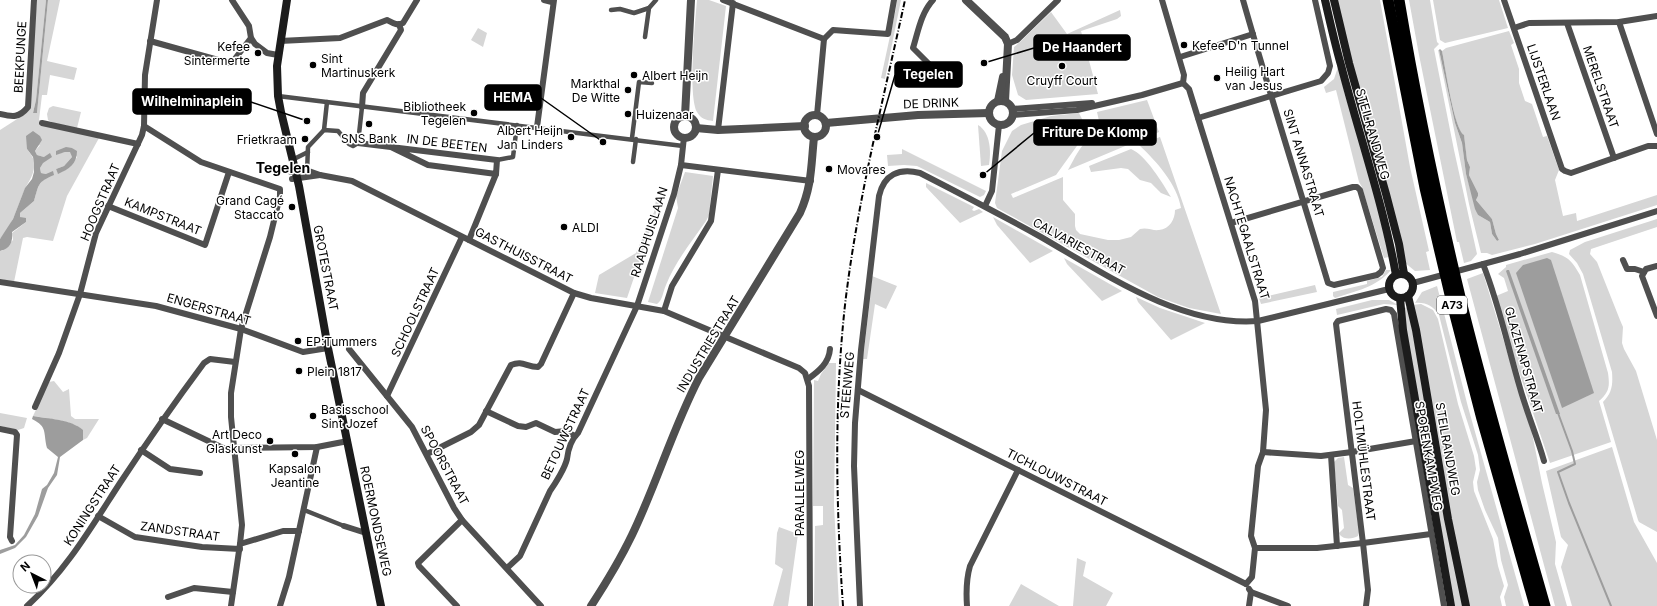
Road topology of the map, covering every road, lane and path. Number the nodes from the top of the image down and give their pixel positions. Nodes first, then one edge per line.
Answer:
1 (34, 0) edge
2 (157, 0) edge
3 (232, 0) edge
4 (287, 0) edge
5 (417, 0) edge
6 (544, 0) edge
7 (656, 0) edge
8 (692, 0) edge
9 (723, 0) edge
10 (894, 0) edge
11 (933, 0) edge
12 (966, 0) edge
13 (1058, 0) edge
14 (1162, 0) edge
15 (1243, 0) edge
16 (1315, 0) edge
17 (1325, 0) edge
18 (1334, 0) edge
19 (1388, 0) edge
20 (1399, 0) edge
21 (1504, 0) edge
22 (553, 1) edge
23 (733, 3) junction
24 (649, 8) junction
25 (611, 10) dead end
26 (1657, 16) edge
27 (1619, 22) junction
28 (1568, 23) junction
29 (399, 24) junction
30 (1514, 28) junction
31 (1253, 34) junction
32 (645, 36) dead end
33 (251, 38) junction
34 (824, 38) junction
35 (150, 41) junction
36 (280, 41) junction
37 (1008, 44) junction
38 (278, 55) junction
39 (1180, 57) junction
40 (929, 64) dead end
41 (652, 83) dead end
42 (1182, 83) junction
43 (1272, 95) junction
44 (278, 96) junction
45 (1002, 101) junction
46 (327, 102) junction
47 (362, 107) junction
48 (1013, 112) junction
49 (988, 113) junction
50 (0, 114) edge
51 (817, 115) junction
52 (685, 116) junction
53 (1198, 118) junction
54 (42, 123) dead end
55 (826, 123) junction
56 (517, 125) junction
57 (1000, 125) junction
58 (144, 126) junction
59 (805, 126) junction
60 (537, 127) junction
61 (696, 128) junction
62 (324, 130) junction
63 (718, 130) junction
64 (1657, 134) edge
65 (814, 137) junction
66 (634, 139) junction
67 (684, 142) junction
68 (358, 143) junction
69 (138, 144) junction
70 (1657, 146) edge
71 (391, 147) junction
72 (308, 152) junction
73 (296, 158) dead end
74 (1614, 158) junction
75 (497, 160) junction
76 (633, 162) dead end
77 (681, 165) junction
78 (718, 170) junction
79 (229, 172) junction
80 (307, 173) junction
81 (896, 173) joint
82 (496, 174) junction
83 (294, 175) junction
84 (811, 181) junction
85 (1304, 201) junction
86 (108, 206) junction
87 (985, 206) junction
88 (1657, 212) edge
89 (1231, 223) junction
90 (462, 237) junction
91 (469, 240) junction
92 (1623, 260) dead end
93 (1483, 264) junction
94 (1657, 266) edge
95 (1644, 272) junction
96 (1400, 274) junction
97 (0, 282) edge
98 (1413, 283) junction
99 (1389, 289) junction
100 (574, 293) junction
101 (80, 294) junction
102 (1404, 297) junction
103 (637, 306) junction
104 (1391, 310) joint
105 (664, 311) junction
106 (1657, 316) edge
107 (1258, 321) junction
108 (241, 329) junction
109 (725, 336) junction
110 (328, 348) junction
111 (349, 349) dead end
112 (830, 349) dead end
113 (235, 362) junction
114 (808, 379) junction
115 (858, 390) junction
116 (387, 396) junction
117 (35, 407) dead end
118 (486, 411) junction
119 (162, 419) junction
120 (0, 429) edge
121 (575, 436) junction
122 (348, 441) junction
123 (1416, 441) junction
124 (317, 447) junction
125 (234, 448) junction
126 (141, 450) junction
127 (1263, 452) junction
128 (1352, 452) junction
129 (427, 454) junction
130 (1331, 455) junction
131 (1544, 461) dead end
132 (1018, 470) junction
133 (200, 473) dead end
134 (304, 510) junction
135 (98, 516) junction
136 (462, 520) junction
137 (344, 526) joint
138 (299, 531) junction
139 (366, 533) junction
140 (1431, 534) junction
141 (12, 540) dead end
142 (1363, 543) junction
143 (240, 546) junction
144 (1337, 546) junction
145 (1255, 548) junction
146 (507, 568) junction
147 (1246, 584) junction
148 (233, 592) junction
149 (1251, 592) junction
150 (168, 597) dead end
151 (27, 606) edge
152 (231, 606) edge
153 (280, 606) edge
154 (382, 606) edge
155 (457, 606) edge
156 (541, 606) edge
157 (591, 606) edge
158 (810, 606) edge
159 (860, 606) edge
160 (967, 606) edge
161 (1249, 606) edge
162 (1288, 606) edge
163 (1366, 606) edge
164 (1444, 606) edge
165 (1451, 606) edge
166 (1466, 606) edge
167 (1535, 606) edge
168 (1545, 606) edge

1 - 50 street, BEEKPUNGE
2 - 35 street, HOOGSTRAAT
3 - 33 street
4 - 36 main road, GROTESTRAAT
5 - 29 street
6 - 22 street
7 - 24 street
8 - 52 street
9 - 23 street
10 - 34 street
11 - 40 street
12 - 37 street
13 - 37 street
14 - 39 street
15 - 31 street, SINT ANNASTRAAT
16 - 43 street
17 - 96 main road, STEILRANDWEG
18 - 96 main road, STEILRANDWEG
19 - 167 highway, A73
20 - 168 highway, A73
21 - 30 street, LIJSTERLAAN
22 - 60 street
23 - 34 street
23 - 63 street
24 - 25 street
24 - 32 street
26 - 27 street
27 - 28 street
27 - 64 street
28 - 30 street
28 - 74 street, MERELSTRAAT
29 - 36 street
29 - 47 street
30 - 74 street, LIJSTERLAAN
31 - 39 street
31 - 43 street, SINT ANNASTRAAT
33 - 35 street
33 - 38 street
34 - 51 street
35 - 58 street, HOOGSTRAAT
36 - 38 main road, GROTESTRAAT
37 - 45 street
38 - 44 main road, GROTESTRAAT
39 - 42 street
41 - 66 street
42 - 48 street
42 - 53 street, NACHTEGAALSTRAAT
43 - 53 street
43 - 85 street, SINT ANNASTRAAT
44 - 46 street
44 - 83 main road, GROTESTRAAT
45 - 48 street
45 - 49 street
46 - 47 street
46 - 62 street
47 - 56 street
47 - 68 street
48 - 57 street
49 - 55 street, DE DRINK
49 - 57 street
51 - 55 street
51 - 59 street
52 - 61 street
52 - 67 street
53 - 89 street, NACHTEGAALSTRAAT
54 - 69 street
55 - 65 street
56 - 60 street
56 - 75 street
57 - 87 street
58 - 69 street, HOOGSTRAAT
58 - 79 street
59 - 63 street
59 - 65 street
60 - 66 street
61 - 63 street
61 - 67 street
62 - 68 street
62 - 72 street
65 - 84 street, INDUSTRIESTRAAT
66 - 67 street
66 - 76 street
67 - 77 street, RAADHUISLAAN
68 - 71 street, IN DE BEETEN
69 - 86 street, HOOGSTRAAT
70 - 74 street
71 - 75 street, IN DE BEETEN
71 - 82 street, IN DE BEETEN
72 - 73 street
72 - 80 street
75 - 82 street, IN DE BEETEN
77 - 78 street
77 - 103 street, RAADHUISLAAN
78 - 84 street
78 - 105 street
79 - 86 street, KAMPSTRAAT
79 - 108 street
80 - 83 street
80 - 90 street, GASTHUISSTRAAT
81 - 87 street, CALVARIESTRAAT
81 - 115 street, STEENWEG
82 - 91 street
83 - 110 main road, GROTESTRAAT
84 - 109 street, INDUSTRIESTRAAT
85 - 85 street, SINT ANNASTRAAT
85 - 89 street
86 - 101 street, HOOGSTRAAT
87 - 107 street, CALVARIESTRAAT
88 - 93 street
89 - 107 street, NACHTEGAALSTRAAT
90 - 91 street, GASTHUISSTRAAT
90 - 116 street, SCHOOLSTRAAT
91 - 100 street, GASTHUISSTRAAT
92 - 95 street
93 - 98 street
93 - 131 street, GLAZENAPSTRAAT
94 - 95 street
95 - 106 street
96 - 98 main road
96 - 99 main road
97 - 101 street, ENGERSTRAAT
98 - 102 main road
99 - 102 main road
99 - 107 street
100 - 103 street, GASTHUISSTRAAT
100 - 118 street
101 - 108 street, ENGERSTRAAT
101 - 117 street, HOOGSTRAAT
102 - 165 main road, STEILRANDWEG
102 - 166 main road, STEILRANDWEG
103 - 105 street, GASTHUISSTRAAT
103 - 121 street, BETOUWSTRAAT
104 - 123 street, SPORENKAMPWEG
104 - 128 street, HOLTMÜHLESTRAAT
105 - 109 street, GASTHUISSTRAAT
107 - 127 street, NACHTEGAALSTRAAT
108 - 110 street, ENGERSTRAAT
108 - 113 street
109 - 114 street
109 - 157 street, INDUSTRIESTRAAT
110 - 122 main road, GROTESTRAAT
111 - 116 street, SPOORSTRAAT
112 - 114 street
113 - 119 street, KONINGSTRAAT
113 - 125 street
114 - 158 street, PARALLELWEG
115 - 132 street, TICHLOUWSTRAAT
115 - 159 street, STEENWEG
116 - 129 street, SPOORSTRAAT
118 - 121 street
118 - 129 street
119 - 125 street
119 - 126 street, KONINGSTRAAT
120 - 141 street
121 - 146 street, BETOUWSTRAAT
122 - 124 street
122 - 139 main road, ROERMONDSEWEG
123 - 128 street
123 - 140 street, SPORENKAMPWEG
124 - 125 street
124 - 134 street
125 - 143 street
126 - 133 street
126 - 135 street, KONINGSTRAAT
127 - 130 street
127 - 145 street, NACHTEGAALSTRAAT
128 - 130 street
128 - 142 street, HOLTMÜHLESTRAAT
129 - 136 street, SPOORSTRAAT
130 - 144 street
132 - 147 street, TICHLOUWSTRAAT
132 - 160 street
134 - 137 street
134 - 138 street
135 - 143 street, ZANDSTRAAT
135 - 151 street, KONINGSTRAAT
136 - 146 street, SPOORSTRAAT
136 - 155 street
137 - 139 street
138 - 143 street, ZANDSTRAAT
138 - 153 street
139 - 154 main road, ROERMONDSEWEG
140 - 142 street
140 - 164 street, SPORENKAMPWEG
142 - 144 street
142 - 163 street, HOLTMÜHLESTRAAT
143 - 148 street
144 - 145 street
145 - 147 street, NACHTEGAALSTRAAT
146 - 156 street, SPOORSTRAAT
147 - 149 street
148 - 150 street
148 - 152 street
149 - 161 street
149 - 162 street

